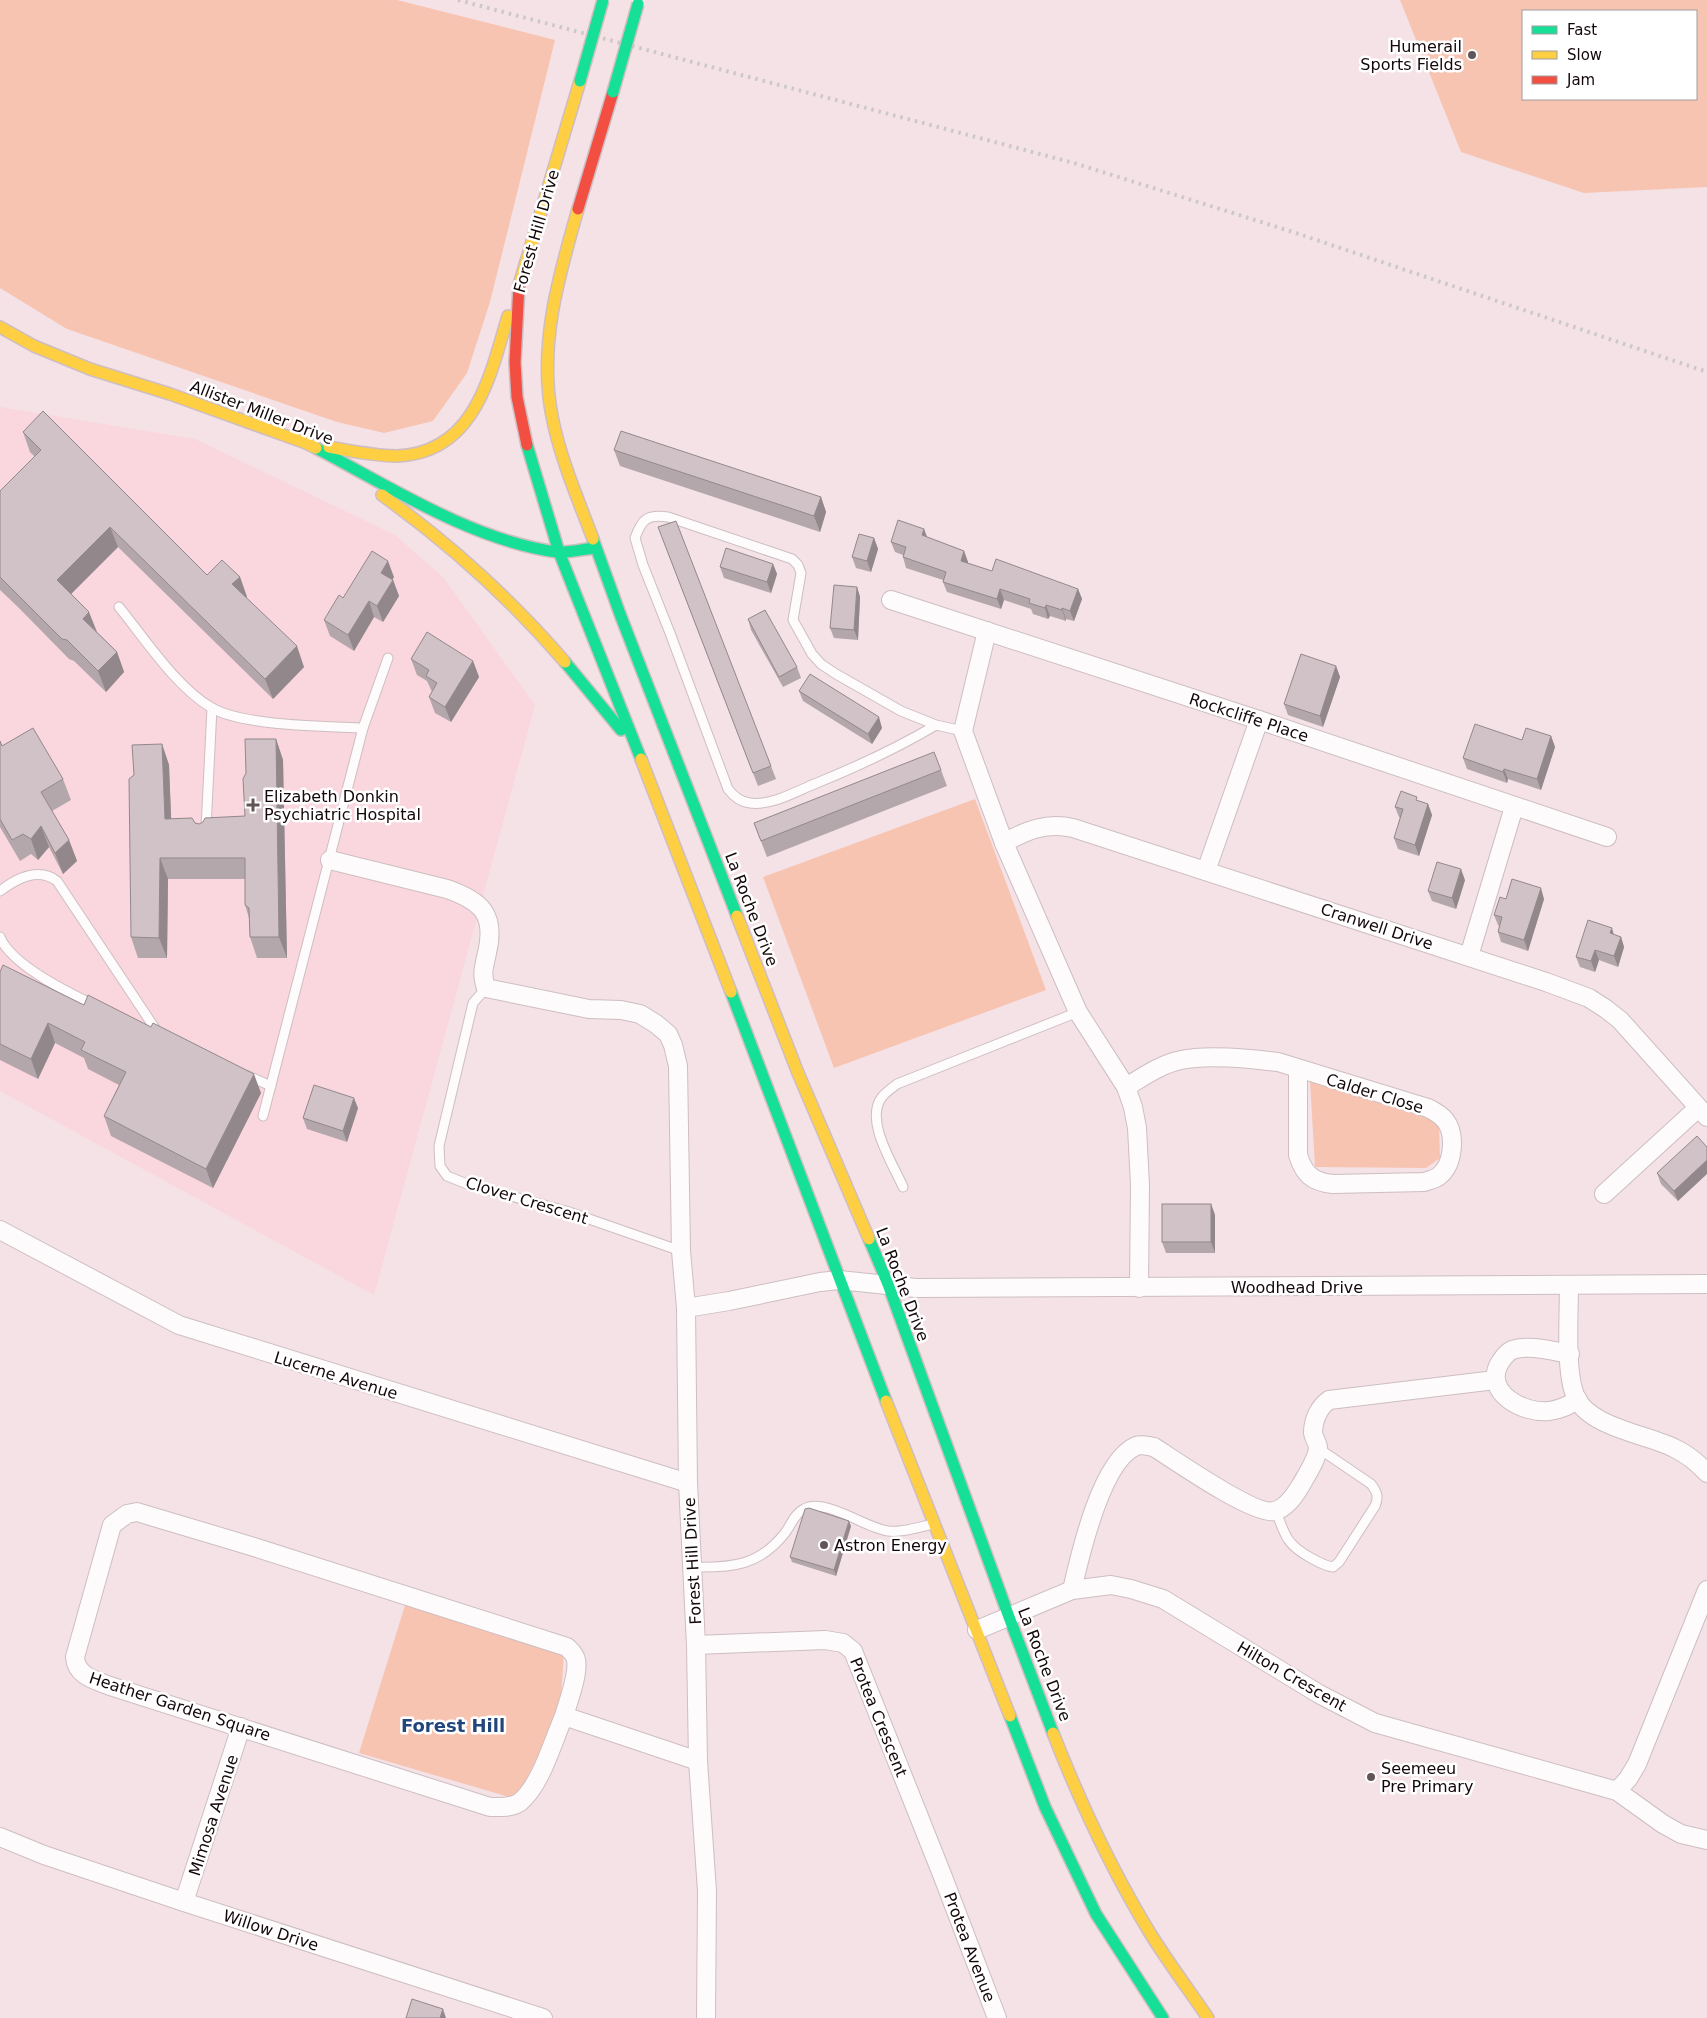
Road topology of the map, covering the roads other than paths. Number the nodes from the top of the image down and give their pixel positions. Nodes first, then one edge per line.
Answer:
1 (603, 0) edge
2 (639, 2) edge
3 (518, 288) junction
4 (0, 327) edge
5 (310, 445) junction
6 (595, 548) junction
7 (559, 552) junction
8 (891, 600) dead end
9 (119, 607) dead end
10 (987, 631) junction
11 (388, 658) dead end
12 (212, 708) junction
13 (1259, 720) junction
14 (936, 725) junction
15 (363, 728) junction
16 (963, 731) junction
17 (635, 747) junction
18 (1514, 807) junction
19 (1607, 838) dead end
20 (206, 839) edge
21 (1004, 843) junction
22 (330, 860) junction
23 (1206, 871) junction
24 (0, 891) edge
25 (0, 937) edge
26 (1469, 956) junction
27 (486, 988) junction
28 (106, 1011) edge
29 (1078, 1012) junction
30 (141, 1026) edge
31 (1298, 1069) junction
32 (236, 1070) edge
33 (271, 1086) junction
34 (1126, 1087) junction
35 (1703, 1113) edge
36 (263, 1116) dead end
37 (903, 1187) dead end
38 (1604, 1194) dead end
39 (0, 1230) edge
40 (681, 1251) junction
41 (839, 1280) junction
42 (888, 1284) junction
43 (1707, 1284) edge
44 (1569, 1285) junction
45 (1139, 1288) junction
46 (686, 1308) junction
47 (1570, 1354) junction
48 (1495, 1380) junction
49 (1578, 1400) junction
50 (1318, 1448) junction
51 (1707, 1473) edge
52 (688, 1483) junction
53 (1276, 1511) junction
54 (935, 1523) junction
55 (692, 1567) junction
56 (1072, 1590) junction
57 (1707, 1590) edge
58 (1009, 1617) junction
59 (977, 1630) junction
60 (696, 1645) junction
61 (564, 1716) junction
62 (241, 1727) junction
63 (698, 1761) junction
64 (1617, 1791) junction
65 (0, 1837) edge
66 (1707, 1840) edge
67 (943, 1877) joint
68 (184, 1902) junction
69 (543, 2018) edge
70 (706, 2018) edge
71 (997, 2018) edge
72 (1163, 2018) edge
73 (1208, 2018) edge

1 - 3 street, Forest Hill Drive, bridge
2 - 6 street, bridge
3 - 5 street
3 - 7 street, Forest Hill Drive
4 - 5 street, Allister Miller Drive
5 - 7 street, Allister Miller Drive
5 - 17 street
6 - 7 street, Allister Miller Drive
6 - 42 street, La Roche Drive
7 - 17 street
8 - 10 street, Rockcliffe Place
9 - 12 lane
10 - 13 street, Rockcliffe Place
10 - 16 street
11 - 15 lane
12 - 15 lane
12 - 20 lane
13 - 18 street, Rockcliffe Place
13 - 23 street
14 - 14 lane
14 - 16 lane
15 - 22 lane
16 - 21 street
17 - 41 street
18 - 19 street, Rockcliffe Place
18 - 26 street
21 - 23 street, Cranwell Drive
21 - 29 street
22 - 27 street
22 - 33 lane
23 - 26 street, Cranwell Drive
24 - 30 lane
25 - 28 lane
26 - 35 street, Cranwell Drive
27 - 40 street
27 - 40 lane, Clover Crescent
29 - 34 street
29 - 37 lane
31 - 31 street, Calder Close
31 - 34 street, Calder Close
32 - 33 lane
33 - 36 lane
34 - 45 street
35 - 38 street
39 - 52 street, Lucerne Avenue
40 - 46 street
41 - 42 street
41 - 46 street
41 - 54 street
42 - 45 street, Woodhead Drive
42 - 58 street, La Roche Drive
43 - 44 street, Woodhead Drive
44 - 45 street, Woodhead Drive
44 - 47 street
46 - 52 street, Forest Hill Drive
47 - 48 street
47 - 49 street
48 - 49 street
48 - 50 street
49 - 51 street
50 - 53 street
50 - 53 lane
52 - 55 street, Forest Hill Drive
53 - 56 street
54 - 55 lane
54 - 59 street
55 - 60 street, Forest Hill Drive
56 - 58 street, Hilton Crescent
56 - 64 street, Hilton Crescent
57 - 64 street
58 - 59 street, Hilton Crescent
58 - 73 street, La Roche Drive
59 - 72 street
60 - 63 street, Forest Hill Drive
60 - 67 street, Protea Crescent
61 - 62 street, Heather Garden Square
61 - 62 street, Heather Garden Square
61 - 63 street
62 - 68 street, Mimosa Avenue
63 - 70 street, Forest Hill Drive
64 - 66 street, Hilton Crescent
65 - 68 street, Willow Drive
67 - 71 street, Protea Avenue
68 - 69 street, Willow Drive

